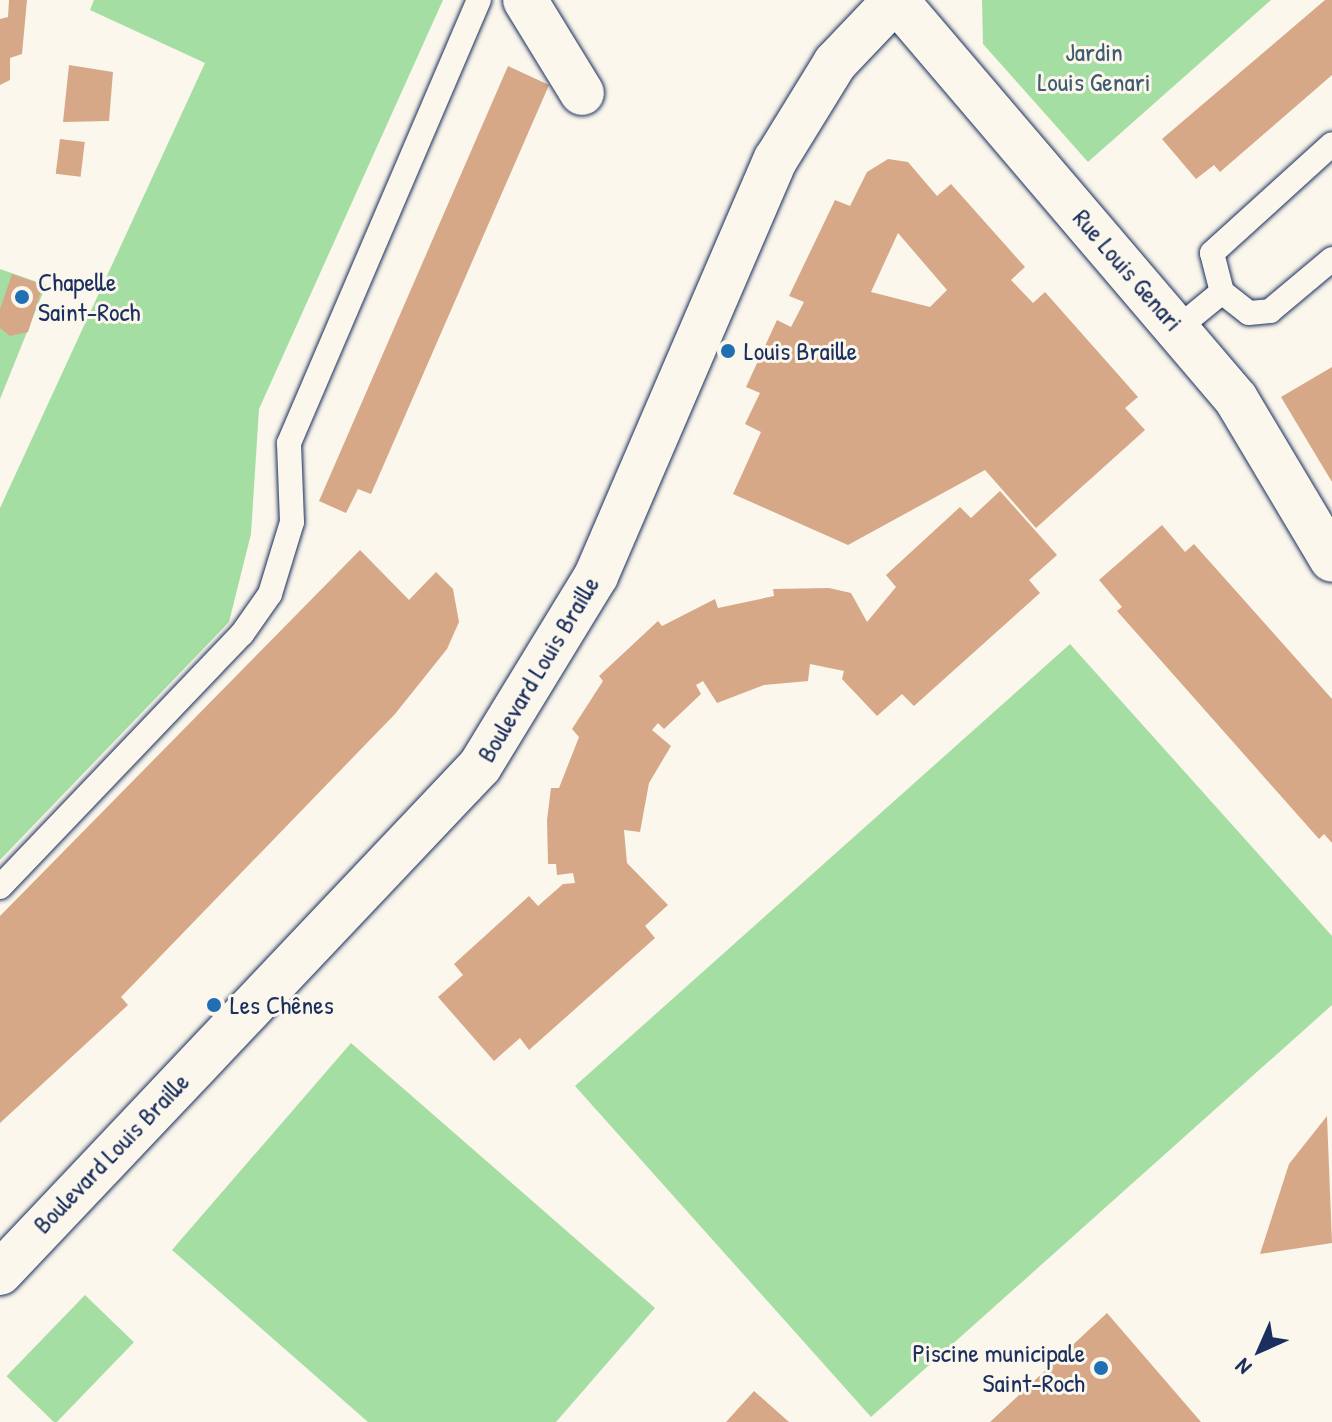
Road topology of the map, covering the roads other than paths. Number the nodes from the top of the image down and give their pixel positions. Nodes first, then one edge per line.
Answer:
1 (479, 0) edge
2 (525, 0) edge
3 (895, 0) edge
4 (582, 93) dead end
5 (1332, 144) edge
6 (1332, 259) edge
7 (1222, 292) junction
8 (1178, 328) junction
9 (1332, 560) edge
10 (0, 887) edge
11 (0, 1273) edge

1 - 10 lane
2 - 4 street
3 - 8 street, Rue Louis Genari
3 - 11 street, Boulevard Louis Braille
5 - 7 lane
6 - 7 lane
7 - 8 lane
8 - 9 street, Rue Louis Genari

